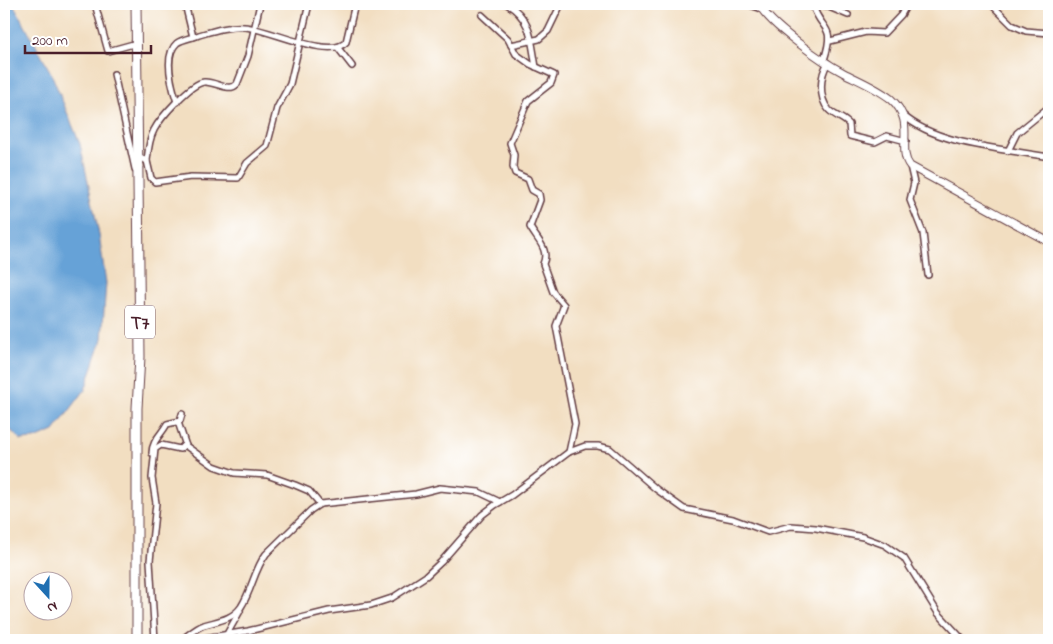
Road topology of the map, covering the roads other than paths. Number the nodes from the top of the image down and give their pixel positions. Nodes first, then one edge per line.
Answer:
1 (96, 4) edge
2 (136, 4) edge
3 (185, 4) edge
4 (260, 4) edge
5 (309, 4) edge
6 (355, 4) edge
7 (507, 4) edge
8 (561, 4) edge
9 (747, 4) edge
10 (907, 4) edge
11 (991, 4) edge
12 (811, 5) edge
13 (761, 6) edge
14 (482, 15) dead end
15 (848, 15) dead end
16 (253, 28) junction
17 (1049, 33) edge
18 (193, 37) junction
19 (531, 40) junction
20 (298, 41) junction
21 (830, 41) junction
22 (138, 42) junction
23 (511, 44) junction
24 (338, 48) junction
25 (826, 62) junction
26 (352, 66) dead end
27 (536, 67) junction
28 (114, 74) dead end
29 (176, 102) junction
30 (1049, 107) edge
31 (903, 115) junction
32 (906, 141) junction
33 (1008, 150) junction
34 (1049, 157) edge
35 (142, 159) junction
36 (910, 166) junction
37 (138, 184) junction
38 (1049, 242) edge
39 (928, 275) dead end
40 (182, 414) dead end
41 (178, 422) junction
42 (185, 444) junction
43 (569, 452) junction
44 (152, 478) junction
45 (500, 502) junction
46 (320, 504) junction
47 (240, 608) junction
48 (227, 634) junction
49 (137, 640) edge
50 (155, 640) edge
51 (180, 640) edge
52 (193, 640) edge
53 (963, 640) edge

1 - 22 street
2 - 22 highway, T7
3 - 18 street
4 - 16 street
5 - 20 street
6 - 24 street
7 - 19 street
8 - 19 street
9 - 13 street
10 - 21 street
11 - 17 street
12 - 15 street
12 - 21 street
13 - 25 street
14 - 23 street
16 - 18 street
16 - 20 street
16 - 29 street
18 - 29 street
19 - 23 street
19 - 27 street
20 - 24 street
20 - 35 street
21 - 25 street
22 - 35 highway, T7
23 - 27 street
24 - 26 street
25 - 31 street
25 - 32 street
27 - 43 street
28 - 37 street
29 - 35 street
30 - 33 street
31 - 32 street
31 - 33 street
32 - 36 street
33 - 34 street
35 - 37 highway, T7
36 - 38 street
36 - 39 street
37 - 49 highway, T7
40 - 41 street
41 - 42 street
41 - 44 street
42 - 44 street
42 - 46 street
43 - 45 street
43 - 53 street
44 - 50 street
45 - 46 street
45 - 48 street
46 - 47 street
47 - 48 street
47 - 51 street
48 - 52 street

